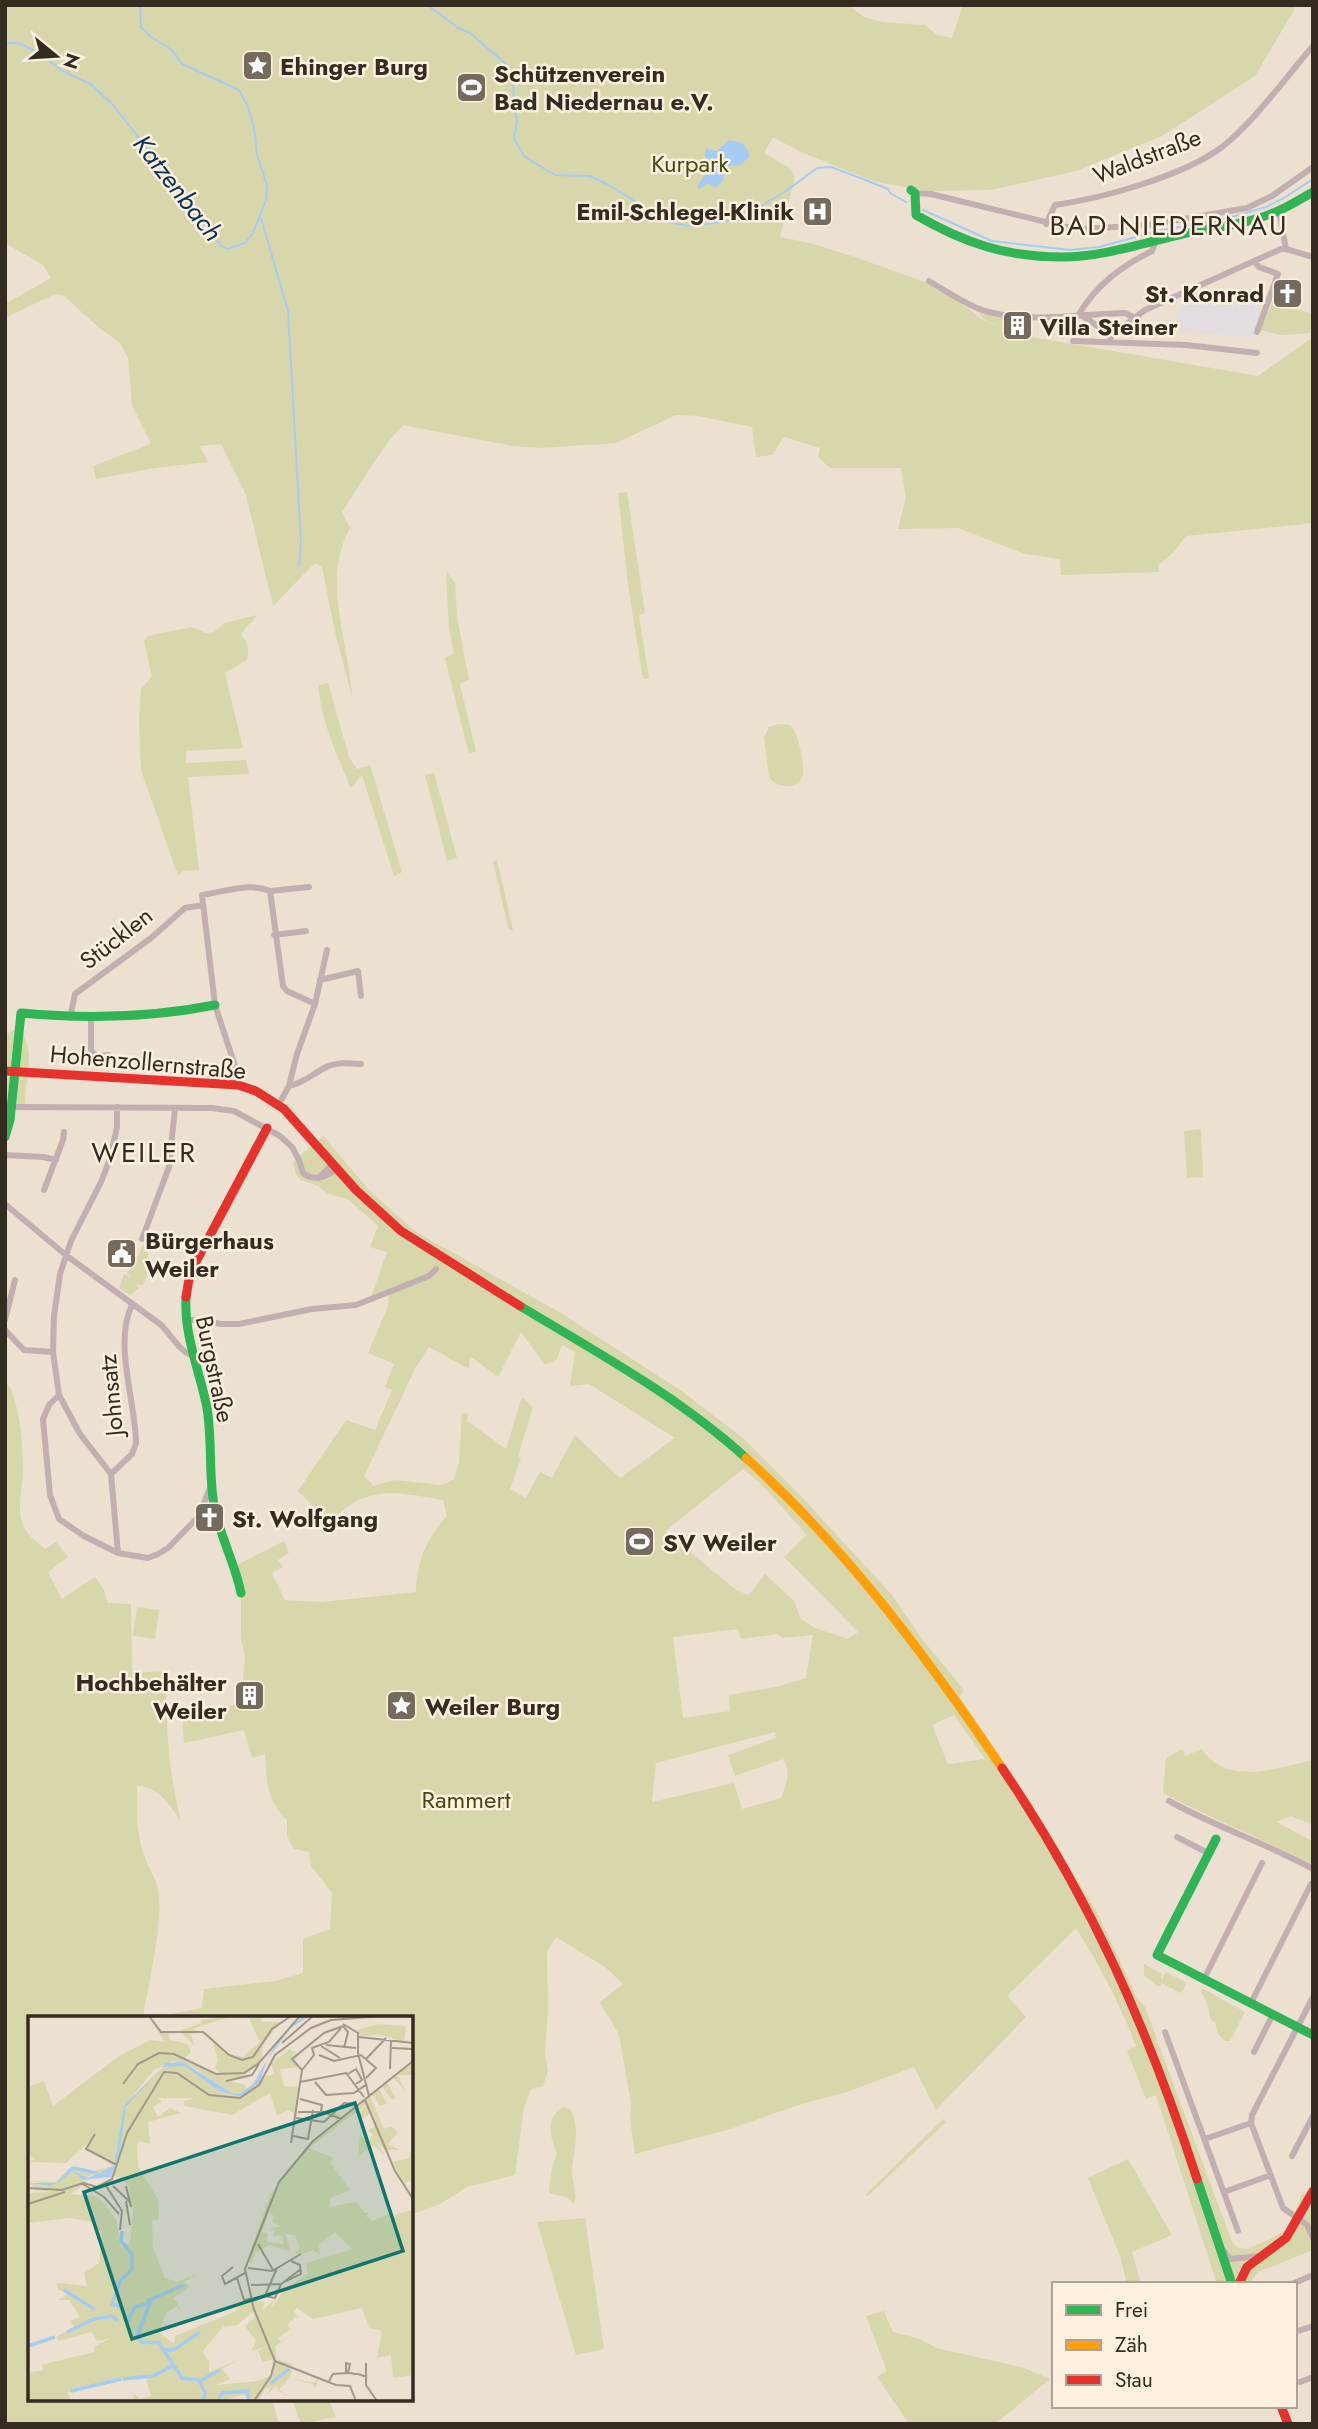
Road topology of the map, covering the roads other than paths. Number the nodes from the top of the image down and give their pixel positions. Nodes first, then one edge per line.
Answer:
1 (1313, 46) edge
2 (1313, 167) edge
3 (913, 191) joint
4 (1313, 192) edge
5 (1279, 211) junction
6 (1046, 223) junction
7 (1156, 241) junction
8 (1286, 249) junction
9 (1313, 257) edge
10 (1254, 261) junction
11 (929, 281) dead end
12 (1079, 314) junction
13 (1135, 318) junction
14 (1102, 329) dead end
15 (1257, 332) dead end
16 (1073, 341) dead end
17 (1111, 341) junction
18 (1257, 353) dead end
19 (309, 887) dead end
20 (270, 891) junction
21 (203, 905) junction
22 (306, 931) dead end
23 (274, 935) junction
24 (327, 950) dead end
25 (320, 980) junction
26 (361, 996) dead end
27 (315, 1004) junction
28 (215, 1005) junction
29 (70, 1018) junction
30 (91, 1019) junction
31 (109, 1055) dead end
32 (361, 1064) dead end
33 (10, 1070) edge
34 (238, 1085) junction
35 (289, 1086) junction
36 (279, 1104) junction
37 (10, 1107) junction
38 (117, 1107) junction
39 (175, 1108) junction
40 (267, 1128) junction
41 (64, 1132) dead end
42 (5, 1137) edge
43 (5, 1155) edge
44 (56, 1160) junction
45 (334, 1167) junction
46 (44, 1189) dead end
47 (5, 1204) edge
48 (142, 1239) dead end
49 (67, 1256) junction
50 (436, 1269) dead end
51 (15, 1280) dead end
52 (132, 1305) junction
53 (5, 1320) edge
54 (185, 1320) junction
55 (5, 1330) edge
56 (53, 1352) junction
57 (192, 1356) junction
58 (59, 1395) junction
59 (111, 1474) junction
60 (212, 1483) junction
61 (118, 1553) junction
62 (241, 1593) dead end
63 (1169, 1801) dead end
64 (1177, 1837) dead end
65 (1216, 1839) dead end
66 (1208, 1853) junction
67 (1262, 1863) dead end
68 (1313, 1869) edge
69 (1311, 1884) dead end
70 (1204, 1979) junction
71 (1313, 1997) edge
72 (1251, 2003) junction
73 (1273, 2014) junction
74 (1297, 2027) junction
75 (1165, 2032) dead end
76 (1313, 2035) edge
77 (1254, 2052) dead end
78 (1313, 2116) edge
79 (1251, 2123) junction
80 (1205, 2139) junction
81 (1292, 2156) dead end
82 (1271, 2175) junction
83 (1313, 2191) edge
84 (1224, 2192) junction
85 (1297, 2219) junction
86 (1238, 2231) dead end
87 (1313, 2238) edge
88 (1218, 2243) junction
89 (1245, 2264) junction
90 (1228, 2270) junction
91 (1313, 2275) edge
92 (1231, 2282) edge
93 (1240, 2282) edge
94 (1297, 2282) edge
95 (1313, 2377) edge
96 (1300, 2382) dead end

1 - 6 street, Waldstraße
2 - 6 street
3 - 6 street
3 - 7 main road
4 - 5 main road
5 - 7 main road
5 - 8 street
7 - 12 street
8 - 9 street
8 - 10 street
10 - 13 street
10 - 15 street
11 - 12 street
12 - 13 street
12 - 14 street
13 - 17 street
16 - 17 street
17 - 18 street
19 - 20 street
20 - 21 street
20 - 23 street
21 - 28 street
21 - 29 street, Stücklen
22 - 23 street
23 - 27 street
24 - 25 street
25 - 26 street
25 - 27 street
27 - 35 street
28 - 30 main road
28 - 34 street
29 - 30 main road
29 - 33 main road
30 - 31 street
32 - 35 street
33 - 34 main road, Hohenzollernstraße
33 - 37 main road
34 - 36 main road, Hohenzollernstraße
35 - 36 street
36 - 45 main road, Hohenzollernstraße
37 - 38 street
37 - 42 main road
38 - 39 street
38 - 49 street
39 - 40 street
39 - 48 street
40 - 45 street
40 - 54 main road, Burgstraße
41 - 44 street
43 - 44 street
44 - 46 street
45 - 88 main road, Hohenzollernstraße
47 - 49 street
49 - 52 street
49 - 56 street
50 - 54 street
51 - 53 street
52 - 57 street
52 - 59 street, Johnsatz
54 - 57 main road, Burgstraße
55 - 56 street
56 - 58 street
57 - 60 main road, Burgstraße
58 - 59 street
58 - 61 street
59 - 61 street
60 - 61 street
60 - 62 main road, Burgstraße
63 - 68 street
64 - 66 street
65 - 66 main road
66 - 70 main road
67 - 70 street
69 - 72 street
70 - 72 main road
71 - 74 street
72 - 73 main road
73 - 74 main road
73 - 77 street
74 - 76 main road
74 - 79 street
75 - 80 street
78 - 81 street
79 - 80 street
79 - 82 street
80 - 84 street
82 - 84 street
82 - 85 street
83 - 85 main road
84 - 86 street
85 - 87 street
85 - 89 main road
88 - 89 street
88 - 90 main road, Hohenzollernstraße
89 - 90 street
89 - 93 main road
90 - 92 main road, Hohenzollernstraße
91 - 94 street
95 - 96 street

